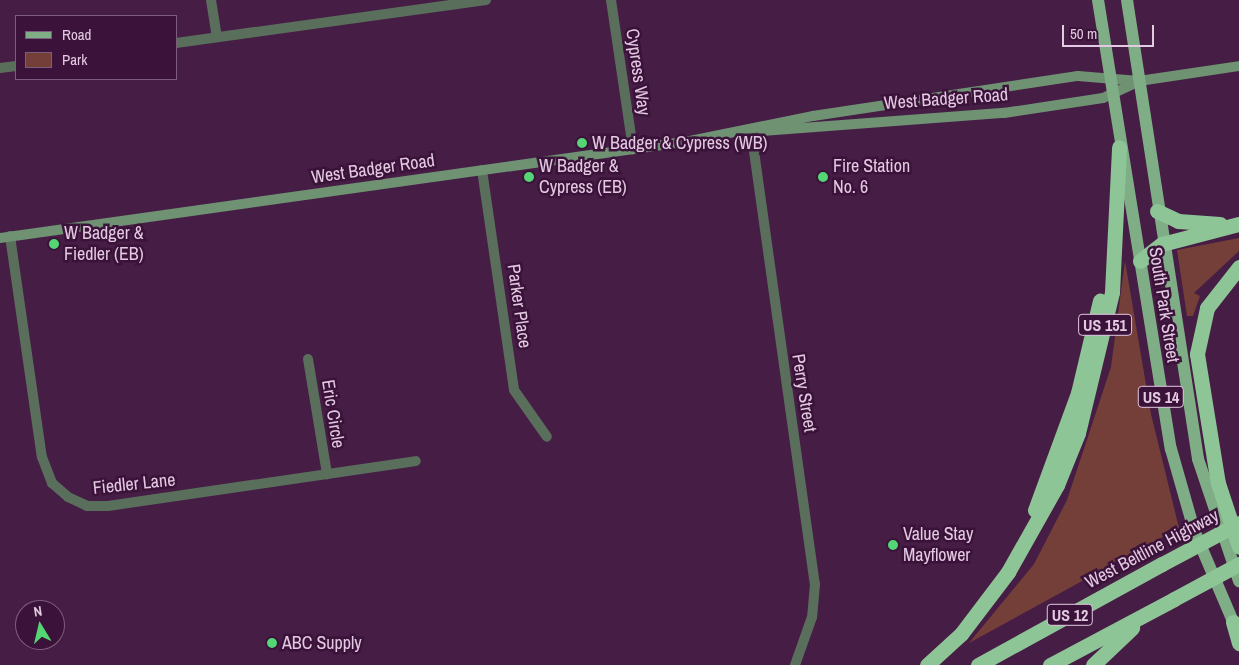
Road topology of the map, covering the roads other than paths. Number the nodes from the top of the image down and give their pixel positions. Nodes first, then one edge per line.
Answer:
1 (211, 0) edge
2 (486, 0) edge
3 (611, 0) edge
4 (1098, 0) edge
5 (1127, 0) edge
6 (217, 37) junction
7 (178, 43) edge
8 (15, 66) edge
9 (1239, 66) edge
10 (0, 68) edge
11 (1109, 75) junction
12 (1139, 81) junction
13 (1112, 95) junction
14 (751, 130) junction
15 (1119, 147) junction
16 (632, 149) junction
17 (482, 170) junction
18 (1158, 211) junction
19 (1239, 224) edge
20 (5, 237) edge
21 (1162, 244) junction
22 (1140, 261) junction
23 (1239, 267) edge
24 (308, 359) dead end
25 (547, 437) dead end
26 (416, 461) dead end
27 (327, 474) junction
28 (1239, 523) edge
29 (1239, 547) edge
30 (1239, 564) edge
31 (1239, 581) edge
32 (1143, 616) junction
33 (1236, 629) edge
34 (1239, 644) edge
35 (797, 662) edge
36 (927, 665) edge
37 (978, 665) edge
38 (1050, 665) edge
39 (1092, 665) edge

1 - 6 street
2 - 6 street
3 - 16 street, Cypress Way
4 - 11 main road, South Park Street / US 151
5 - 12 main road, South Park Street
6 - 7 street
8 - 10 street
9 - 12 street, West Badger Road
11 - 12 street, West Badger Road
11 - 13 main road, South Park Street / US 151
11 - 14 street, West Badger Road
12 - 13 street, West Badger Road
12 - 18 main road, South Park Street
13 - 14 street, West Badger Road
13 - 15 main road, South Park Street / US 151
14 - 16 street, West Badger Road
14 - 35 street, Perry Street
15 - 22 main road, South Park Street / US 14
15 - 36 highway, US 151
16 - 17 street, West Badger Road
17 - 20 street, West Badger Road
17 - 25 street, Parker Place
18 - 19 highway
18 - 21 main road, South Park Street
19 - 21 highway
20 - 27 street, Fiedler Lane
21 - 22 highway
21 - 31 main road, South Park Street
22 - 33 main road, South Park Street / US 14
23 - 29 highway, US 14
24 - 27 street, Eric Circle
26 - 27 street, Fiedler Lane
28 - 37 highway, West Beltline Highway / US 12, bridge
30 - 32 highway, US 12, bridge
32 - 38 highway, US 12
32 - 39 highway
33 - 34 highway

